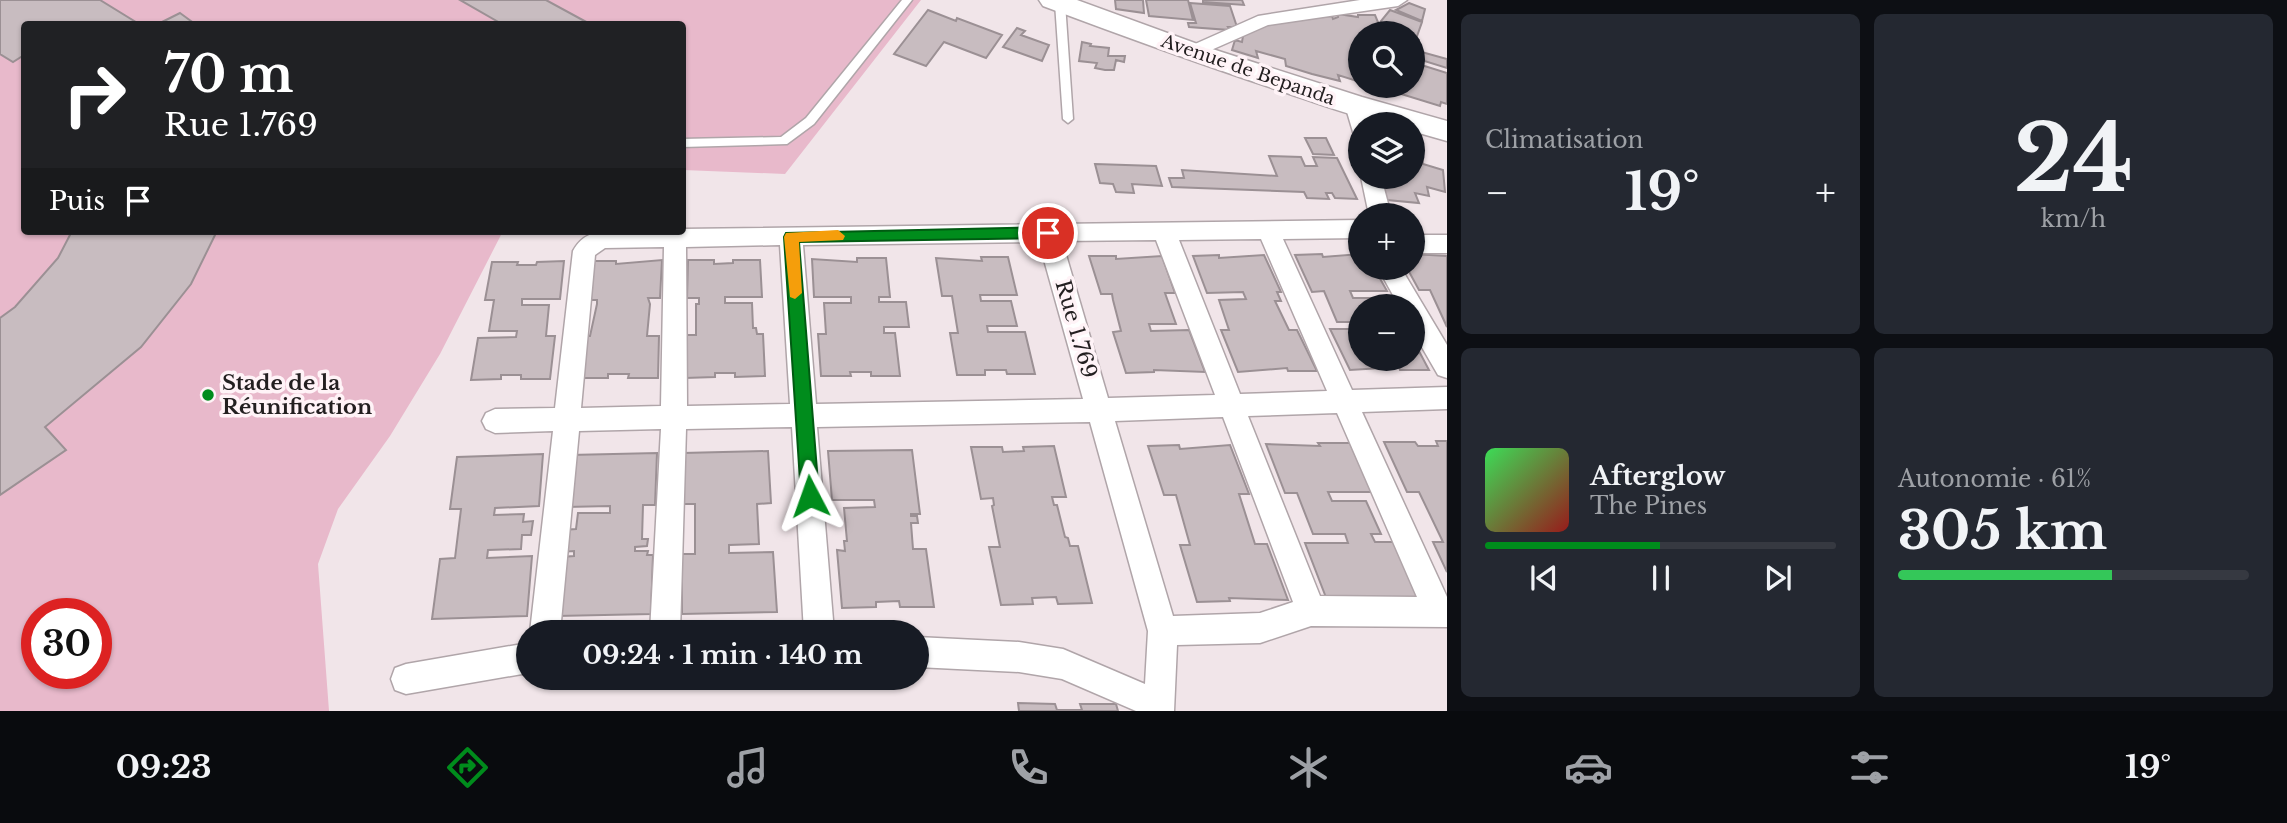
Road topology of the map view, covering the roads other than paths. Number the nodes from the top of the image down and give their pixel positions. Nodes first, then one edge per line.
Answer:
1 (907, 0) edge
2 (1398, 0) edge
3 (1056, 2) edge
4 (1192, 52) junction
5 (1348, 113) edge
6 (1068, 119) dead end
7 (1425, 127) edge
8 (1447, 131) edge
9 (686, 143) edge
10 (1348, 229) edge
11 (1268, 230) junction
12 (1164, 231) junction
13 (1048, 233) junction
14 (791, 237) junction
15 (675, 238) junction
16 (1425, 244) edge
17 (1447, 244) edge
18 (1425, 329) edge
19 (1447, 367) edge
20 (1447, 398) edge
21 (1346, 401) junction
22 (1232, 405) junction
23 (1099, 410) junction
24 (804, 415) junction
25 (674, 418) junction
26 (567, 420) junction
27 (495, 421) dead end
28 (1311, 611) junction
29 (1443, 612) edge
30 (546, 620) edge
31 (666, 620) edge
32 (819, 620) edge
33 (1163, 631) junction
34 (929, 653) edge
35 (516, 661) edge
36 (406, 679) dead end
37 (1158, 708) edge

1 - 9 lane
2 - 4 street
3 - 4 main road, Avenue de Bepanda
3 - 6 lane
4 - 5 main road, Avenue de Bepanda
7 - 8 main road, Avenue de Bepanda
10 - 11 street
11 - 12 street
11 - 21 street
12 - 13 street
12 - 22 street
13 - 14 street
13 - 23 street, Rue 1.769
14 - 15 street
14 - 24 street
15 - 25 street
15 - 26 street
16 - 17 street
18 - 19 street
20 - 21 street
21 - 22 street
21 - 29 street
22 - 23 street
22 - 28 street
23 - 24 street
23 - 33 street, Rue 1.769
24 - 25 street
24 - 32 street
25 - 26 street
25 - 31 street
26 - 27 street
26 - 30 street
28 - 29 street
28 - 33 street
33 - 37 street, Rue 1.769
34 - 37 street
35 - 36 street

